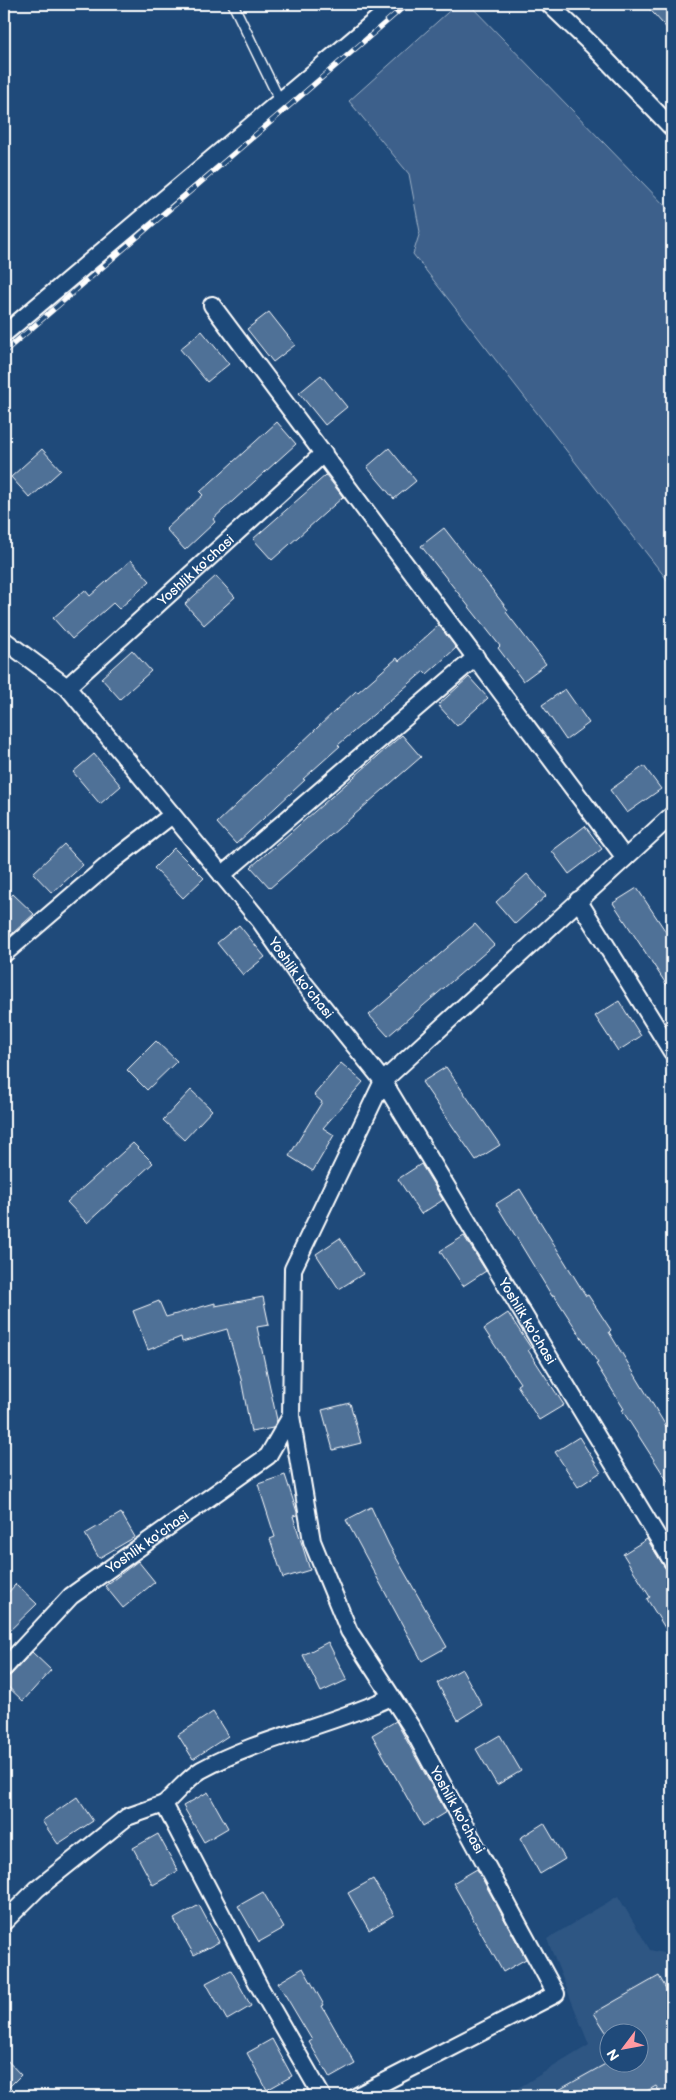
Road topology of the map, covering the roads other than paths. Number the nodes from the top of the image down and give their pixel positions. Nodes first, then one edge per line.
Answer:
1 (233, 4) edge
2 (395, 4) edge
3 (549, 4) edge
4 (280, 101) junction
5 (672, 128) edge
6 (212, 305) dead end
7 (4, 334) edge
8 (324, 453) junction
9 (4, 640) edge
10 (476, 657) junction
11 (67, 687) junction
12 (172, 815) junction
13 (672, 815) edge
14 (625, 858) junction
15 (222, 875) junction
16 (578, 900) junction
17 (4, 954) edge
18 (672, 1052) edge
19 (382, 1081) junction
20 (291, 1416) junction
21 (672, 1561) edge
22 (4, 1668) edge
23 (391, 1696) junction
24 (164, 1804) junction
25 (4, 1922) edge
26 (322, 2096) edge
27 (356, 2096) edge

1 - 4 lane
2 - 4 street
3 - 5 street
4 - 7 street
6 - 8 street
8 - 10 street
8 - 11 street, Yoshlik ko'chasi
9 - 11 street, Yoshlik ko'chasi
10 - 14 street
10 - 15 street
11 - 12 street, Yoshlik ko'chasi
12 - 15 street, Yoshlik ko'chasi
12 - 17 street
13 - 14 street, Yoshlik ko'chasi
14 - 16 street, Yoshlik ko'chasi
15 - 19 street, Yoshlik ko'chasi
16 - 18 street
16 - 19 street, Yoshlik ko'chasi
19 - 20 street, Yoshlik ko'chasi
19 - 21 street, Yoshlik ko'chasi
20 - 22 street, Yoshlik ko'chasi
20 - 23 street, Yoshlik ko'chasi
23 - 24 street
23 - 27 street, Yoshlik ko'chasi
24 - 25 street
24 - 26 street

